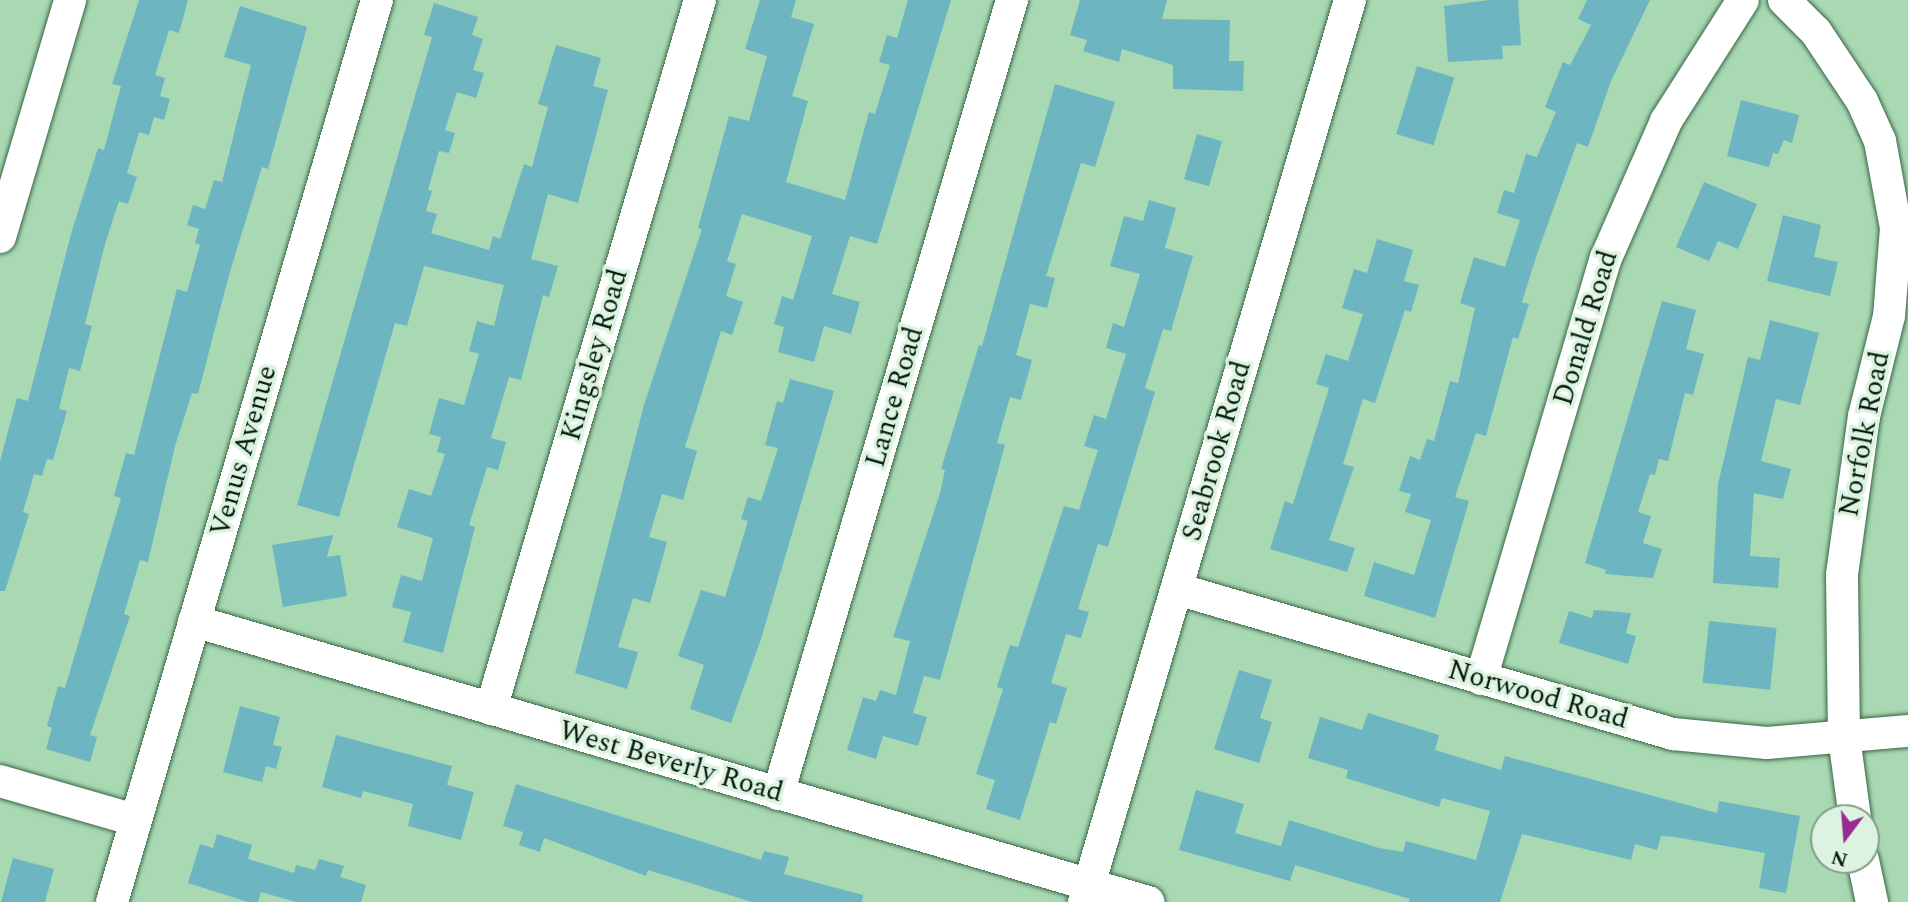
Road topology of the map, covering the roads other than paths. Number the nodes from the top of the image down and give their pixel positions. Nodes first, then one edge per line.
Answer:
1 (70, 0) edge
2 (377, 0) edge
3 (700, 0) edge
4 (1012, 0) edge
5 (1743, 0) edge
6 (1784, 0) edge
7 (1344, 1) edge
8 (0, 237) edge
9 (1177, 589) junction
10 (194, 621) junction
11 (1481, 678) junction
12 (491, 709) junction
13 (1908, 731) edge
14 (1844, 737) junction
15 (0, 781) edge
16 (778, 794) junction
17 (1852, 804) edge
18 (135, 820) junction
19 (1866, 874) edge
20 (1087, 894) edge
21 (112, 902) edge
22 (1147, 902) edge
23 (1872, 902) edge

1 - 8 street
2 - 10 street, Venus Avenue
3 - 12 street, Kingsley Road
4 - 16 street, Lance Road
5 - 11 street, Donald Road
6 - 14 street, Norfolk Road
7 - 9 street, Seabrook Road
9 - 11 street, Norwood Road
9 - 20 street, Seabrook Road
10 - 12 street, West Beverly Road
10 - 18 street, Venus Avenue
11 - 14 street, Norwood Road
12 - 16 street, West Beverly Road
13 - 14 street, Norwood Road
14 - 17 street, Norfolk Road
15 - 18 street
16 - 20 street, West Beverly Road
18 - 21 street, Venus Avenue
19 - 23 street
20 - 22 street, West Beverly Road

